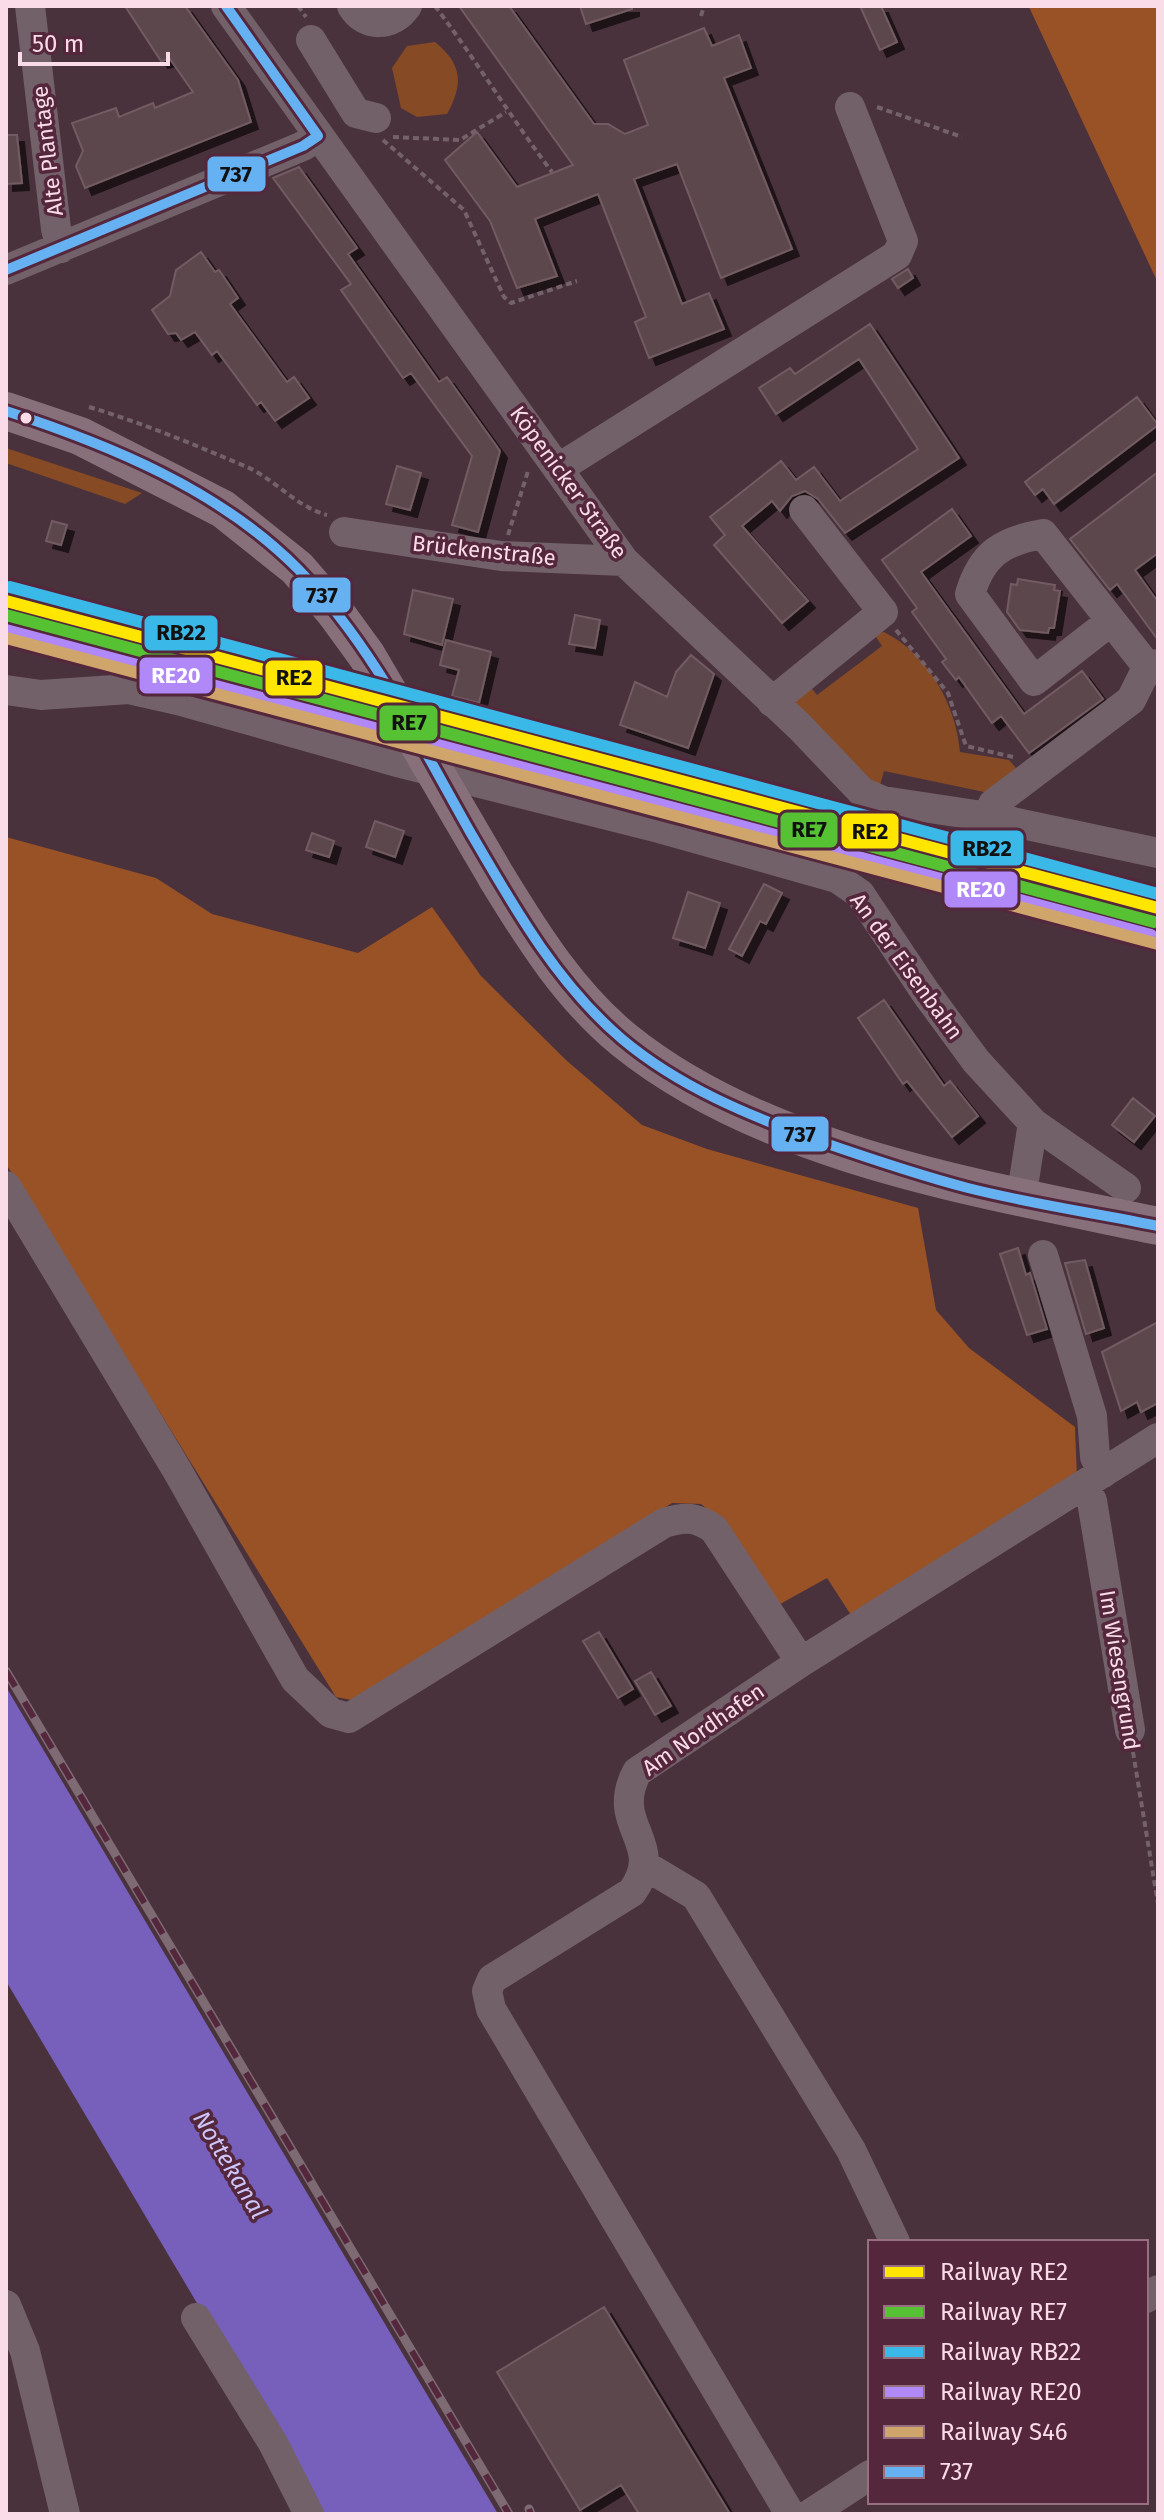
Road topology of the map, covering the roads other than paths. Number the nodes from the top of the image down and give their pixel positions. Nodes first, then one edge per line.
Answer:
1 (30, 6) edge
2 (226, 6) edge
3 (352, 6) edge
4 (407, 6) edge
5 (311, 40) dead end
6 (850, 107) road end
7 (376, 118) dead end
8 (318, 136) junction
9 (61, 248) junction
10 (6, 270) edge
11 (6, 411) edge
12 (6, 431) edge
13 (141, 467) junction
14 (559, 468) junction
15 (804, 510) dead end
16 (344, 532) road end
17 (624, 561) junction
18 (1111, 621) junction
19 (1154, 667) edge
20 (6, 690) edge
21 (772, 702) junction
22 (989, 817) junction
23 (1158, 853) edge
24 (1033, 1123) junction
25 (6, 1186) edge
26 (1126, 1188) dead end
27 (1021, 1199) junction
28 (1158, 1226) edge
29 (1043, 1255) dead end
30 (1158, 1438) edge
31 (1093, 1479) junction
32 (801, 1662) junction
33 (1130, 1730) road end
34 (646, 1866) junction
35 (894, 2240) edge
36 (6, 2305) edge
37 (196, 2318) dead end
38 (868, 2476) edge
39 (65, 2514) edge
40 (309, 2514) edge
41 (790, 2514) edge
42 (810, 2514) edge

1 - 9 street, Alte Plantage
2 - 8 street, Köpenicker Straße
3 - 4 street
5 - 7 street
6 - 14 street
8 - 9 street
8 - 14 street, Köpenicker Straße
9 - 10 street
11 - 13 main road
12 - 13 main road
13 - 27 main road, bridge
14 - 17 street, Köpenicker Straße
15 - 21 street
16 - 17 street, Brückenstraße
17 - 21 street, Köpenicker Straße
18 - 18 street
18 - 19 street
19 - 22 street
20 - 24 street, An der Eisenbahn
21 - 22 street, Köpenicker Straße
22 - 23 street, Köpenicker Straße
24 - 26 street, An der Eisenbahn
24 - 27 street
25 - 32 street
27 - 28 main road
29 - 31 street, Im Wiesengrund
30 - 31 street, Am Nordhafen
31 - 32 street, Am Nordhafen
31 - 33 street, Im Wiesengrund
32 - 34 street, Am Nordhafen
34 - 35 street
34 - 41 street
36 - 39 street
37 - 40 street
38 - 42 street

